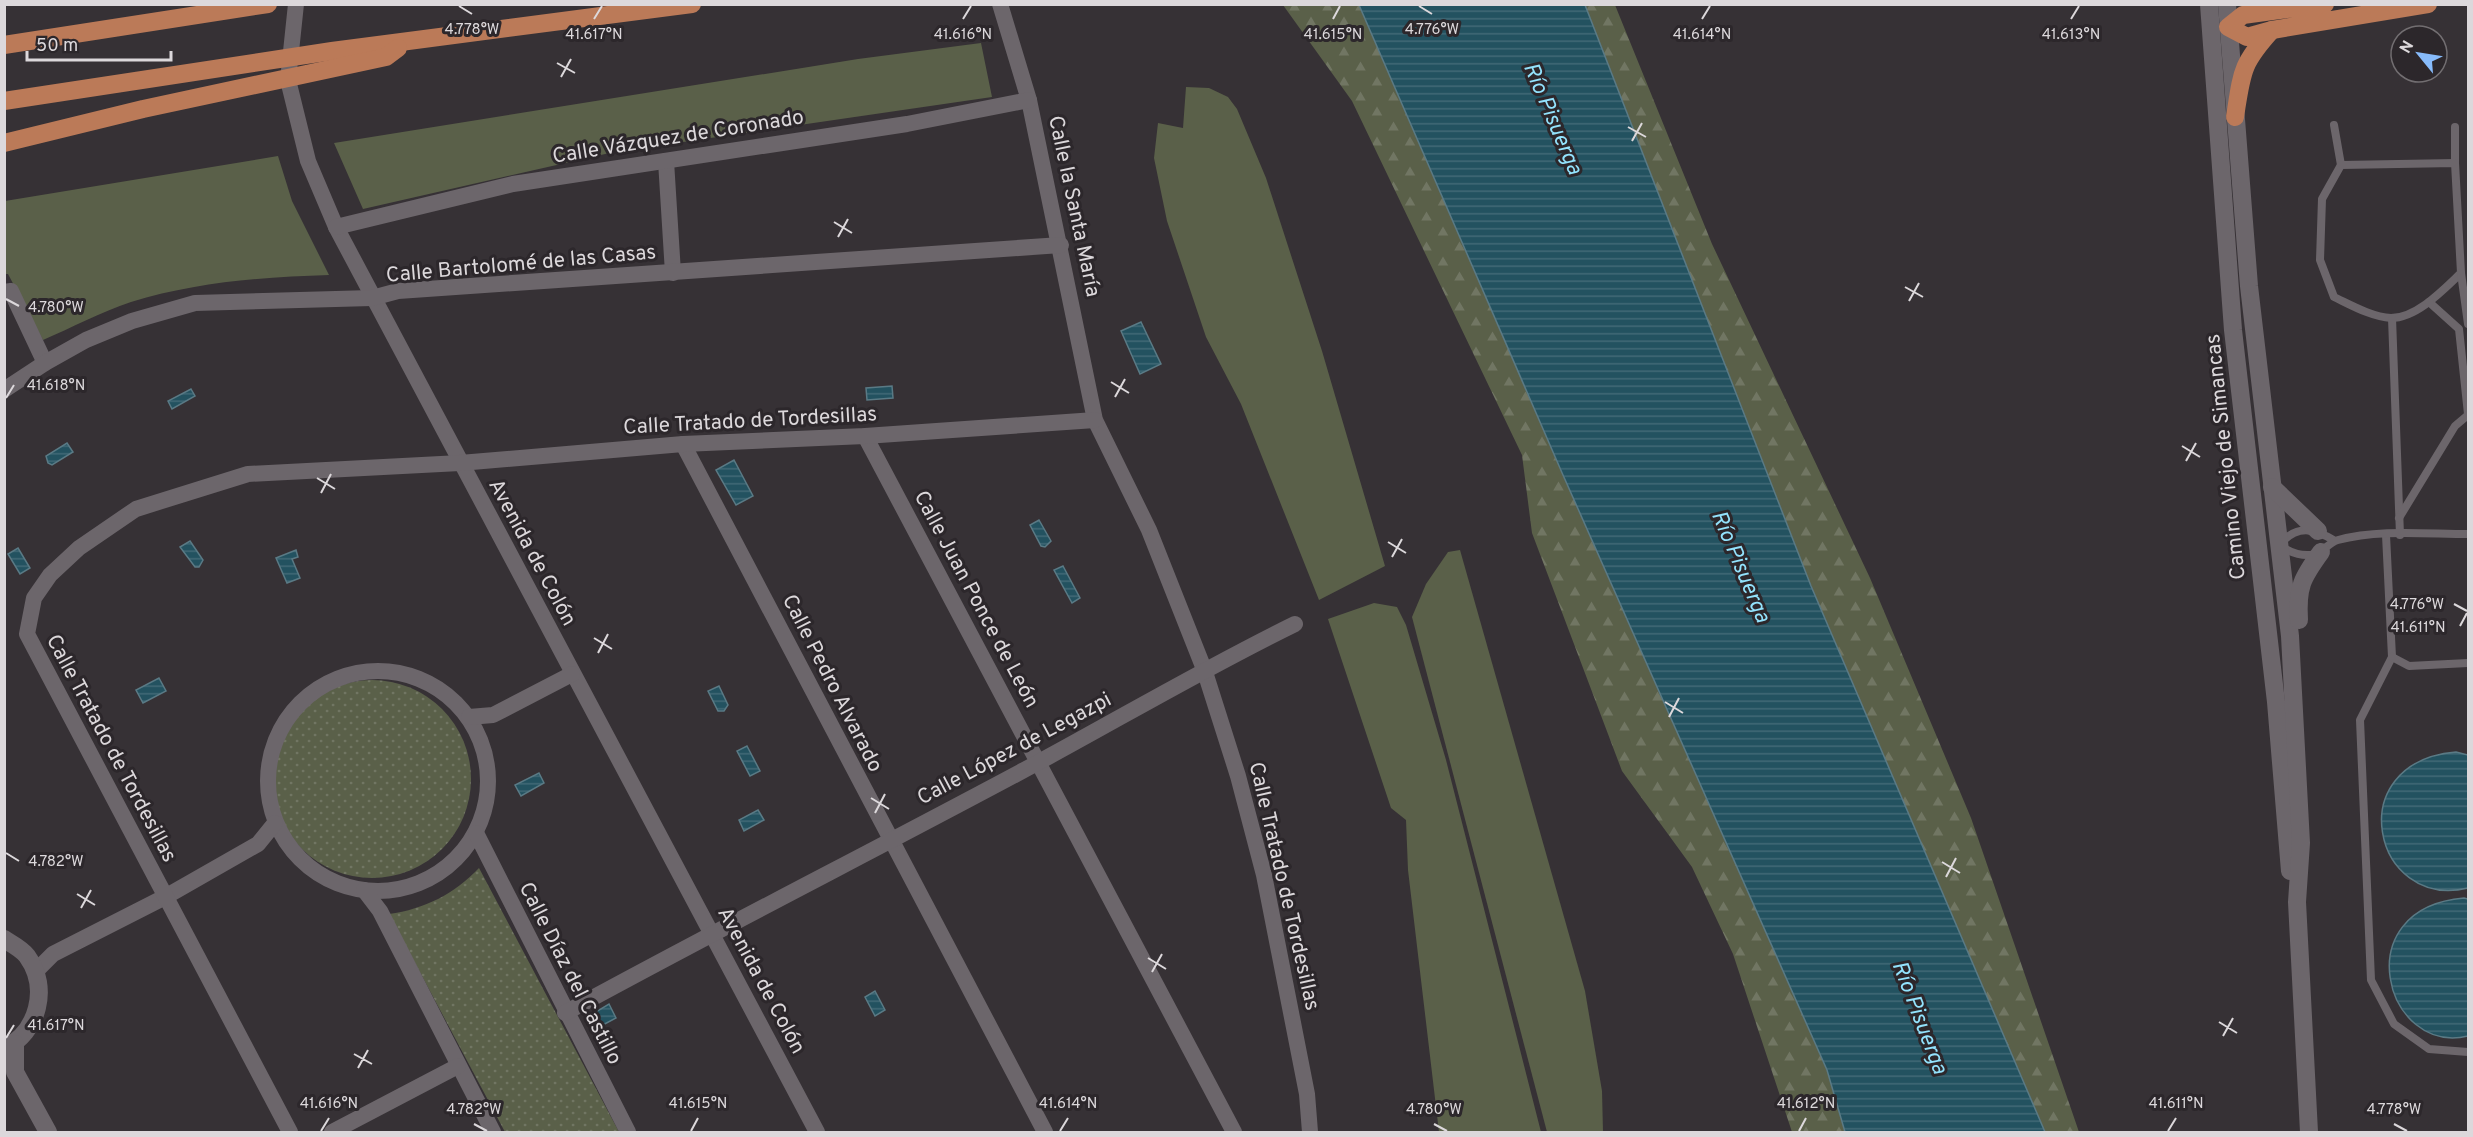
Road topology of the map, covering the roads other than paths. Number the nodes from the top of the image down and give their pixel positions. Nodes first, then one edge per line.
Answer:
1 (296, 4) edge
2 (692, 4) edge
3 (1000, 4) edge
4 (2209, 4) edge
5 (2218, 4) edge
6 (2227, 4) edge
7 (2325, 4) edge
8 (2428, 4) edge
9 (267, 5) edge
10 (2278, 7) edge
11 (2228, 27) junction
12 (2272, 30) junction
13 (405, 43) junction
14 (4, 45) edge
15 (1029, 100) junction
16 (4, 101) edge
17 (2235, 117) junction
18 (2334, 125) dead end
19 (2455, 127) dead end
20 (4, 143) edge
21 (2218, 151) junction
22 (666, 161) junction
23 (2455, 163) junction
24 (2341, 165) junction
25 (336, 227) junction
26 (1061, 245) junction
27 (673, 273) junction
28 (2461, 273) junction
29 (4, 292) edge
30 (372, 298) junction
31 (2429, 302) junction
32 (2392, 318) junction
33 (2469, 324) edge
34 (45, 363) junction
35 (2237, 364) junction
36 (4, 390) edge
37 (2469, 415) edge
38 (1095, 420) junction
39 (865, 436) junction
40 (683, 444) junction
41 (460, 463) junction
42 (2272, 487) junction
43 (2399, 518) junction
44 (2318, 531) junction
45 (2469, 534) edge
46 (2386, 535) junction
47 (2400, 535) junction
48 (2279, 546) junction
49 (2328, 547) junction
50 (1295, 624) dead end
51 (2392, 657) junction
52 (2469, 663) edge
53 (1204, 669) junction
54 (572, 675) junction
55 (2276, 702) junction
56 (493, 715) junction
57 (469, 717) junction
58 (478, 735) junction
59 (1039, 762) junction
60 (2299, 816) junction
61 (275, 823) junction
62 (476, 833) junction
63 (889, 841) junction
64 (285, 843) junction
65 (258, 844) junction
66 (364, 890) junction
67 (383, 890) junction
68 (165, 897) junction
69 (2297, 902) junction
70 (380, 911) junction
71 (711, 933) junction
72 (4, 939) edge
73 (26, 954) junction
74 (53, 954) junction
75 (36, 971) junction
76 (565, 1013) junction
77 (10, 1047) edge
78 (2469, 1052) edge
79 (458, 1066) junction
80 (10, 1069) edge
81 (48, 1132) edge
82 (290, 1132) edge
83 (332, 1132) edge
84 (493, 1132) edge
85 (628, 1132) edge
86 (817, 1132) edge
87 (1044, 1132) edge
88 (1234, 1132) edge
89 (1310, 1132) edge
90 (2309, 1132) edge

1 - 25 street, Avenida de Colón
2 - 13 highway
3 - 15 street, Calle la Santa María
4 - 21 street, Camino Viejo de Simancas
5 - 11 street
6 - 11 street, Camino Viejo de Simancas
7 - 10 highway
8 - 12 highway
9 - 14 highway
10 - 11 highway
11 - 12 highway
11 - 17 street, Camino Viejo de Simancas
11 - 21 street
12 - 17 highway
13 - 16 highway
13 - 20 highway
15 - 22 street, Calle Vázquez de Coronado
15 - 26 street, Calle la Santa María
17 - 42 street, Camino Viejo de Simancas
18 - 24 lane
19 - 23 lane
21 - 35 street, Camino Viejo de Simancas
22 - 25 street, Calle Vázquez de Coronado
22 - 27 street
23 - 24 lane
23 - 28 lane
24 - 32 lane
25 - 30 street, Avenida de Colón
26 - 27 street, Calle Bartolomé de las Casas
26 - 38 street, Calle la Santa María
27 - 30 street, Calle Bartolomé de las Casas
28 - 31 lane
28 - 33 lane
29 - 34 street
30 - 34 street, Calle Bartolomé de las Casas
30 - 41 street, Avenida de Colón
31 - 32 lane
31 - 37 lane
32 - 43 lane
34 - 36 street, Calle Bartolomé de las Casas
35 - 48 street
35 - 55 street, Camino Viejo de Simancas
37 - 43 lane
38 - 39 street, Calle Tratado de Tordesillas
38 - 53 street, Calle Tratado de Tordesillas
39 - 40 street, Calle Tratado de Tordesillas
39 - 59 street, Calle Juan Ponce de León
40 - 41 street, Calle Tratado de Tordesillas
40 - 63 street, Calle Pedro Alvarado
41 - 54 street, Avenida de Colón
41 - 68 street, Calle Tratado de Tordesillas
42 - 44 street
42 - 48 street, Camino Viejo de Simancas
43 - 47 lane
44 - 48 lane
44 - 49 lane
45 - 47 lane
46 - 47 lane
46 - 49 lane
46 - 51 lane
48 - 49 lane
48 - 55 street
48 - 60 street, Camino Viejo de Simancas
49 - 60 street
50 - 53 street, Calle López de Legazpi
51 - 52 lane
51 - 78 lane
53 - 59 street, Calle López de Legazpi
53 - 89 street, Calle Tratado de Tordesillas
54 - 56 street
54 - 71 street, Avenida de Colón
55 - 69 street, Camino Viejo de Simancas
56 - 57 street
56 - 58 street
57 - 58 street
57 - 61 street
58 - 62 street
59 - 63 street, Calle López de Legazpi
59 - 88 street, Calle Juan Ponce de León
60 - 69 street, Camino Viejo de Simancas
61 - 64 street
61 - 65 street
62 - 67 street
62 - 76 street, Calle Díaz del Castillo
63 - 71 street, Calle López de Legazpi
63 - 87 street, Calle Pedro Alvarado
64 - 65 street
64 - 66 street
65 - 68 street
66 - 67 street
66 - 70 street
67 - 70 street
68 - 74 street
68 - 82 street, Calle Tratado de Tordesillas
69 - 90 street, Camino Viejo de Simancas
70 - 79 street
71 - 76 street, Calle López de Legazpi
71 - 86 street, Avenida de Colón
72 - 73 street
73 - 74 street
73 - 75 street
74 - 75 street
75 - 77 street
76 - 85 street, Calle Díaz del Castillo
77 - 80 street
79 - 83 street
79 - 84 street
80 - 81 street

